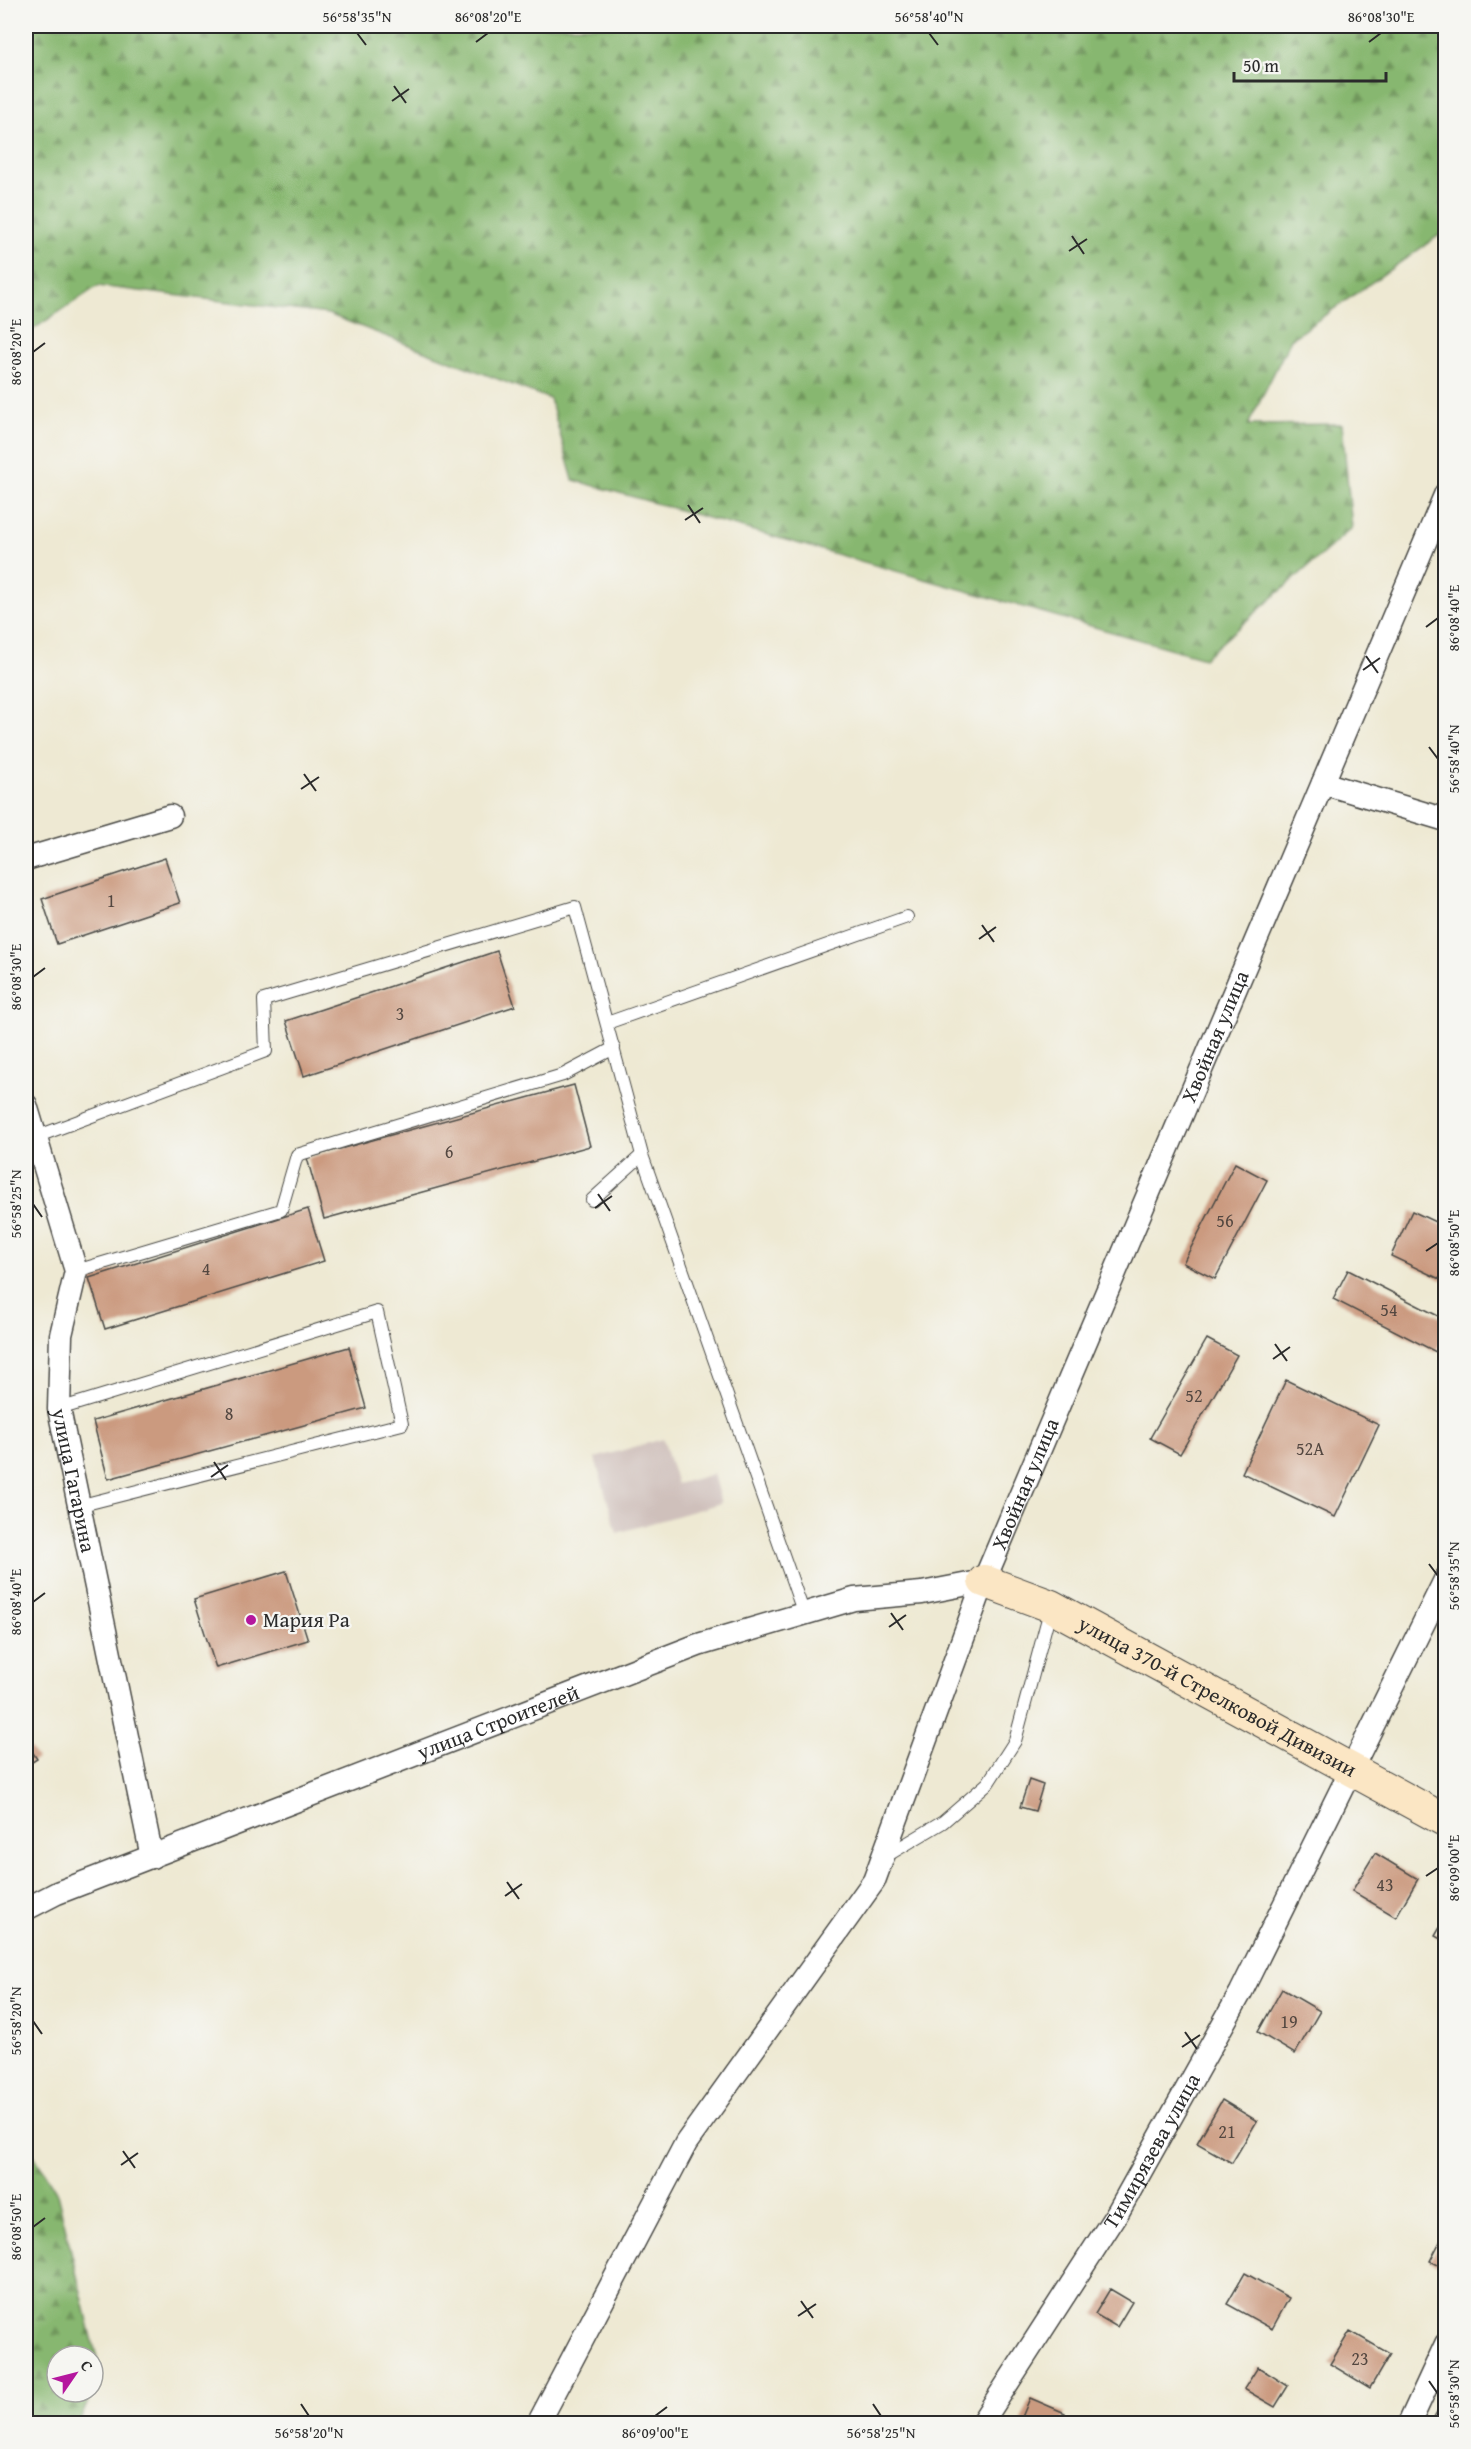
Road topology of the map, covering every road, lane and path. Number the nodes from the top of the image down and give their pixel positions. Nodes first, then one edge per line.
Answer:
1 (1446, 493) edge
2 (1323, 783) junction
3 (170, 816) dead end
4 (1446, 820) edge
5 (26, 860) edge
6 (907, 917) dead end
7 (607, 1023) junction
8 (614, 1048) junction
9 (26, 1105) edge
10 (33, 1138) junction
11 (642, 1155) junction
12 (592, 1200) dead end
13 (76, 1271) junction
14 (59, 1409) junction
15 (78, 1506) junction
16 (1446, 1578) edge
17 (984, 1581) junction
18 (1051, 1606) junction
19 (804, 1614) junction
20 (1351, 1771) junction
21 (1446, 1821) edge
22 (152, 1857) junction
23 (882, 1858) junction
24 (26, 1909) edge
25 (1446, 2344) edge
26 (538, 2424) edge
27 (981, 2424) edge
28 (1409, 2424) edge

1 - 2 street, Хвойная улица
2 - 4 street
2 - 17 street, Хвойная улица
3 - 5 street
6 - 7 lane
7 - 8 lane
7 - 10 lane
8 - 11 lane
8 - 13 lane
9 - 10 street
10 - 13 street
11 - 12 lane
11 - 19 lane
13 - 14 street, улица Гагарина
14 - 15 street, улица Гагарина
14 - 15 lane
15 - 22 street, улица Гагарина
16 - 20 street, Тимирязева улица
17 - 18 street, улица 370-й Стрелковой Дивизии
17 - 19 street, улица Строителей
17 - 23 street, Хвойная улица
18 - 20 street, улица 370-й Стрелковой Дивизии
18 - 23 lane
19 - 22 street, улица Строителей
20 - 21 street, улица 370-й Стрелковой Дивизии
20 - 27 street, Тимирязева улица
22 - 24 street, улица Строителей
23 - 26 street, Хвойная улица
25 - 28 street

